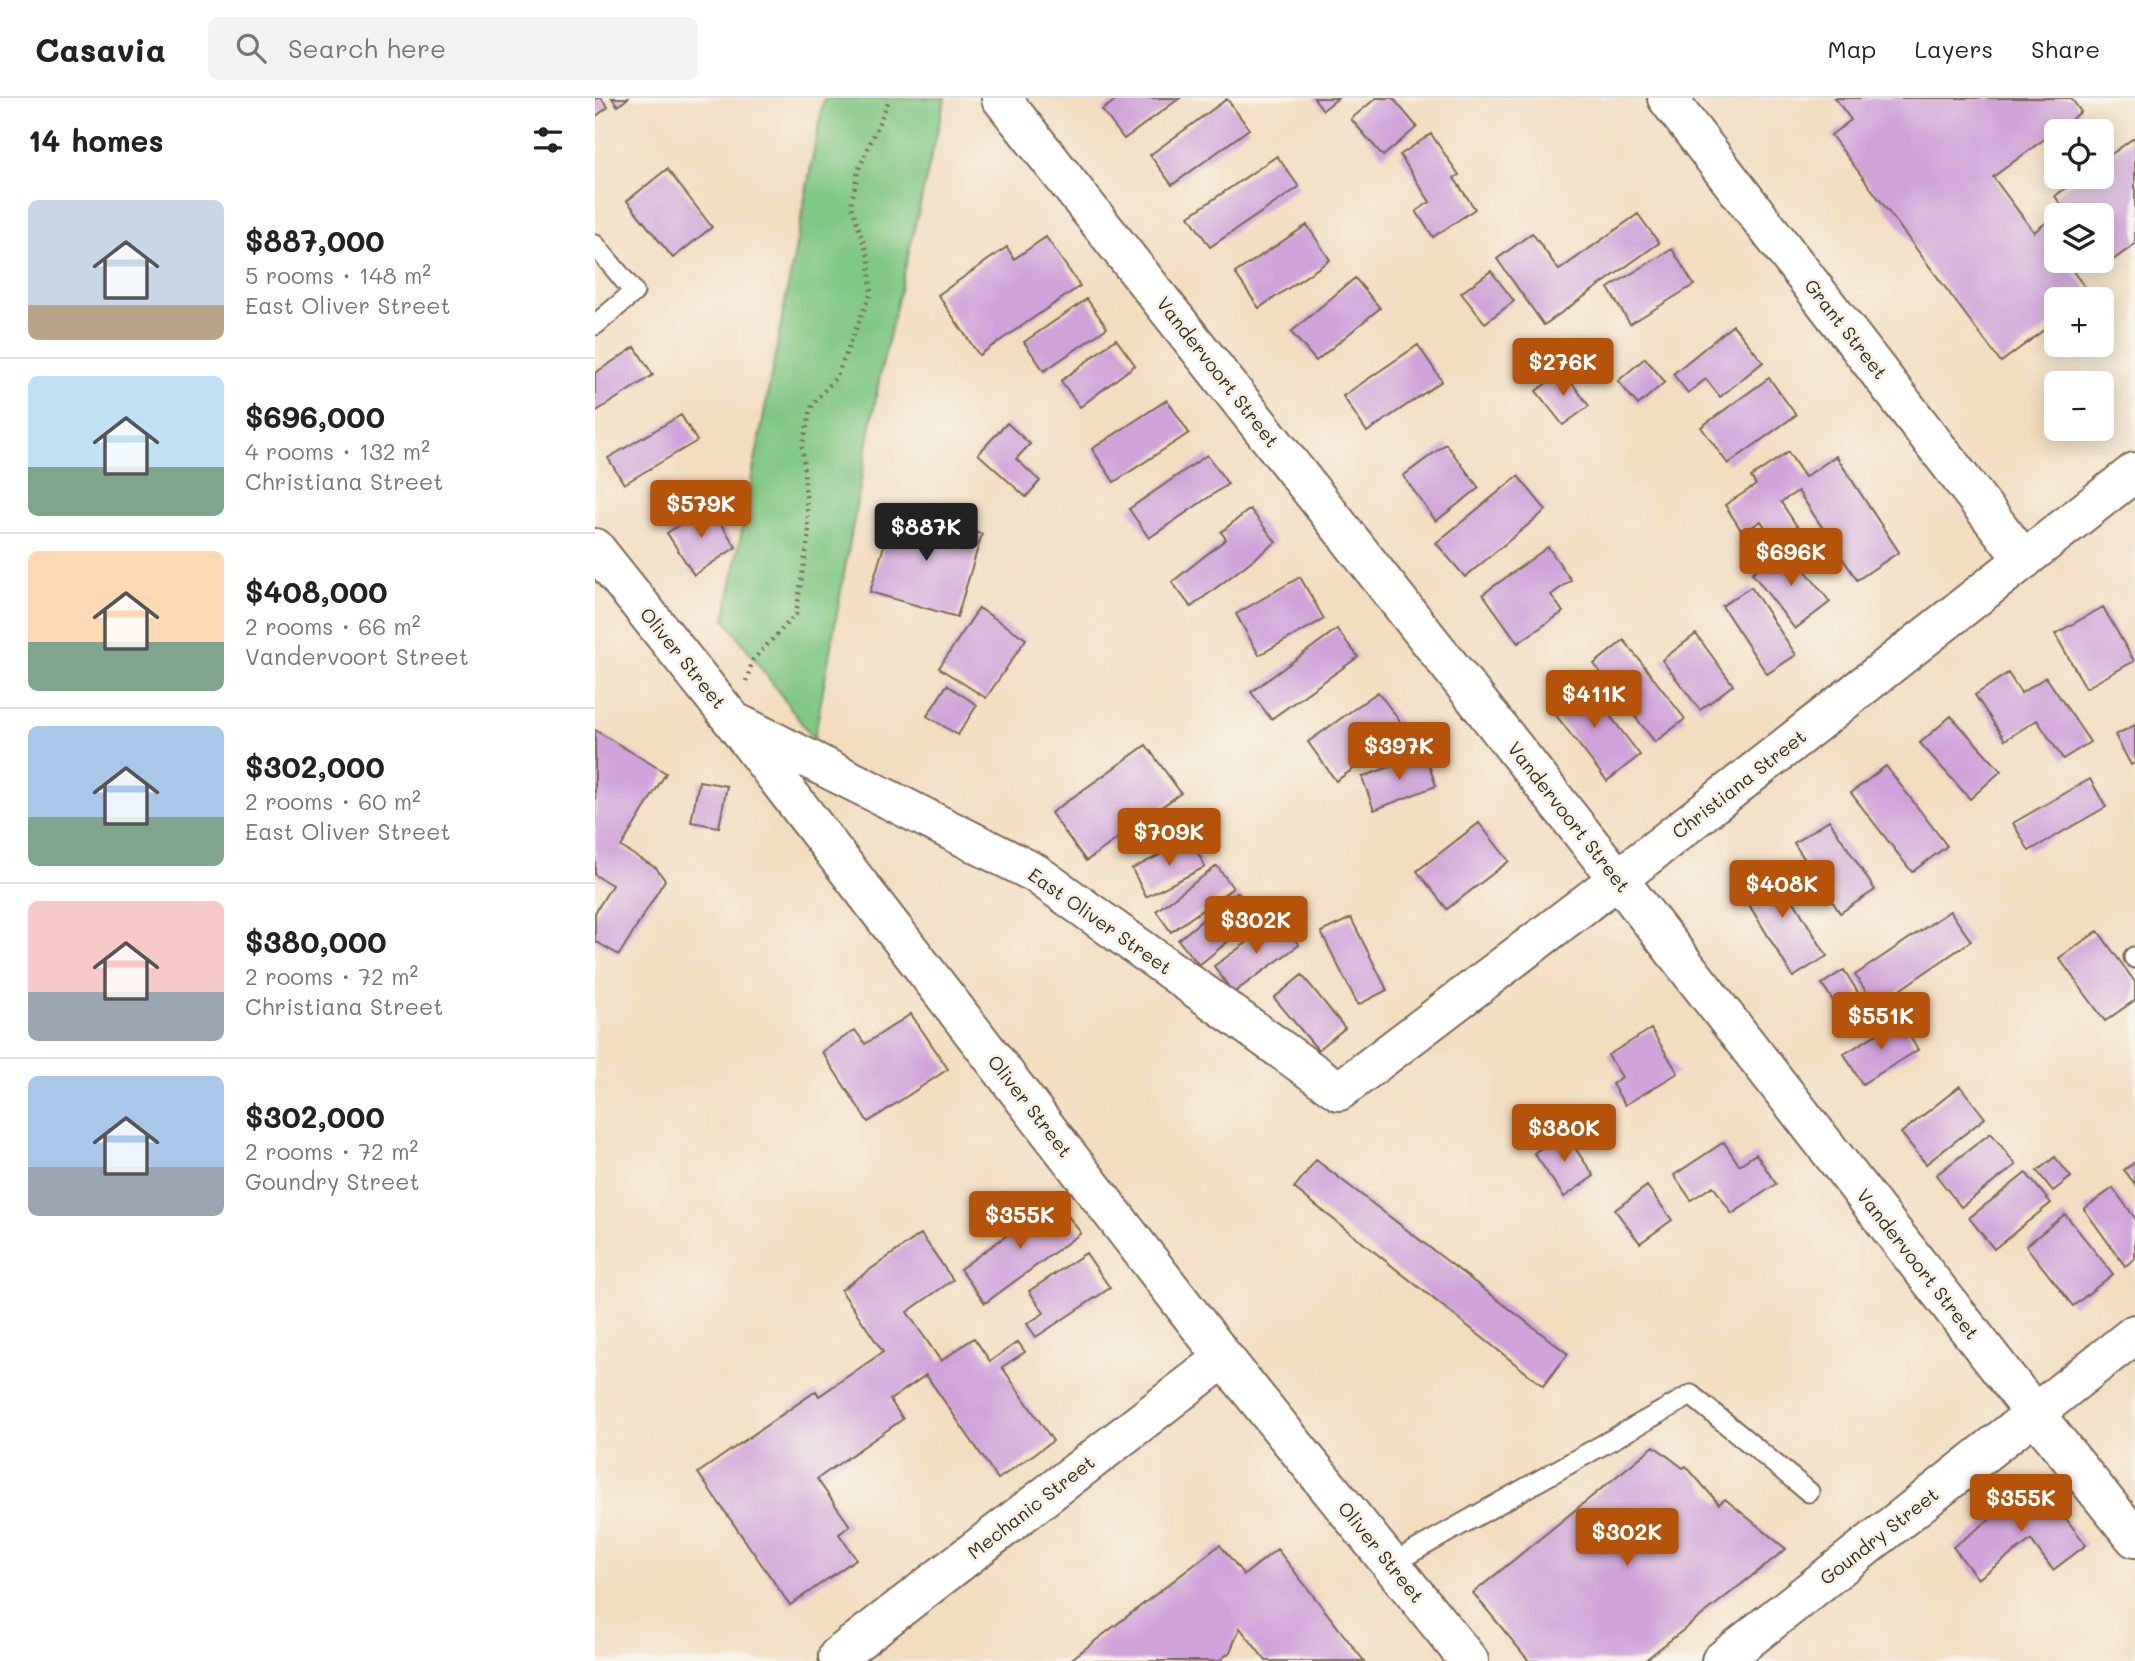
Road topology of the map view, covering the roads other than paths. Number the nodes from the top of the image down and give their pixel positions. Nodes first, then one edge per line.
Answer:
1 (1001, 98) edge
2 (1667, 98) edge
3 (595, 245) edge
4 (595, 325) edge
5 (2135, 472) edge
6 (595, 548) edge
7 (2024, 560) junction
8 (733, 721) junction
9 (1618, 879) junction
10 (1339, 1091) joint
11 (2135, 1334) edge
12 (1224, 1358) junction
13 (2034, 1413) junction
14 (1809, 1492) dead end
15 (2135, 1538) edge
16 (1391, 1564) junction
17 (838, 1656) dead end
18 (1469, 1661) edge
19 (1721, 1661) edge

1 - 9 street, Vandervoort Street
2 - 7 street, Grant Street
3 - 4 lane
5 - 7 street, Christiana Street
6 - 8 street, Oliver Street
7 - 9 street, Christiana Street
8 - 10 street, East Oliver Street
8 - 12 street, Oliver Street
9 - 10 street, Christiana Street
9 - 13 street, Vandervoort Street
11 - 13 street, Goundry Street
12 - 16 street, Oliver Street
12 - 17 street, Mechanic Street
13 - 15 street, Vandervoort Street
13 - 19 street, Goundry Street
14 - 16 lane
16 - 18 street, Oliver Street

